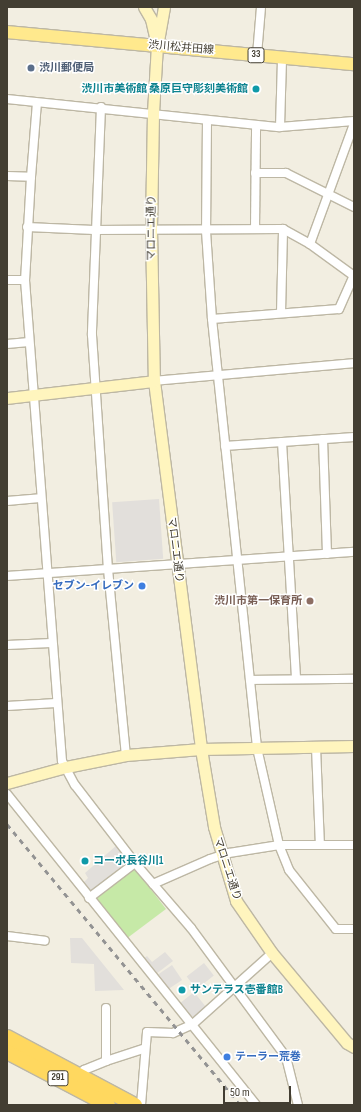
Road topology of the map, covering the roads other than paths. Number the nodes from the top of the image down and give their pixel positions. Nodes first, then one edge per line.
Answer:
1 (144, 7) edge
2 (164, 7) edge
3 (262, 7) edge
4 (7, 32) edge
5 (158, 46) junction
6 (257, 55) junction
7 (282, 58) junction
8 (354, 64) edge
9 (7, 99) edge
10 (37, 103) junction
11 (101, 107) junction
12 (153, 113) junction
13 (207, 120) junction
14 (354, 123) edge
15 (256, 125) junction
16 (280, 127) junction
17 (255, 174) junction
18 (7, 176) edge
19 (31, 177) junction
20 (327, 194) junction
21 (354, 207) edge
22 (28, 227) junction
23 (151, 229) junction
24 (255, 229) junction
25 (282, 229) junction
26 (94, 230) junction
27 (206, 231) junction
28 (310, 244) junction
29 (354, 276) edge
30 (7, 280) edge
31 (25, 280) junction
32 (281, 313) junction
33 (212, 319) junction
34 (29, 342) junction
35 (7, 344) edge
36 (354, 363) edge
37 (218, 375) junction
38 (154, 381) junction
39 (97, 387) junction
40 (33, 395) junction
41 (7, 398) edge
42 (354, 437) edge
43 (323, 439) junction
44 (282, 442) junction
45 (225, 446) junction
46 (40, 498) junction
47 (7, 501) edge
48 (354, 552) edge
49 (327, 554) junction
50 (291, 557) junction
51 (239, 561) junction
52 (177, 565) junction
53 (108, 569) junction
54 (46, 573) junction
55 (7, 576) edge
56 (52, 643) junction
57 (7, 645) edge
58 (296, 679) junction
59 (354, 679) edge
60 (250, 680) junction
61 (56, 703) junction
62 (7, 706) edge
63 (354, 746) edge
64 (316, 747) junction
65 (257, 748) junction
66 (201, 749) junction
67 (126, 755) junction
68 (66, 767) junction
69 (7, 784) edge
70 (7, 794) edge
71 (279, 845) junction
72 (320, 845) junction
73 (354, 845) edge
74 (220, 855) junction
75 (135, 863) junction
76 (153, 884) junction
77 (89, 898) junction
78 (354, 929) edge
79 (7, 936) edge
80 (45, 941) dead end
81 (272, 953) junction
82 (235, 987) junction
83 (106, 1008) dead end
84 (193, 1024) junction
85 (7, 1037) edge
86 (354, 1047) edge
87 (144, 1049) junction
88 (7, 1052) edge
89 (106, 1061) junction
90 (77, 1081) junction
91 (108, 1105) edge
92 (135, 1105) edge
93 (141, 1105) edge
94 (256, 1105) edge
95 (298, 1105) edge

1 - 5 street
2 - 5 street, マロニエ通り
3 - 6 street
4 - 5 main road, 渋川松井田線 / 33
5 - 6 main road, 渋川松井田線 / 33
5 - 12 street, マロニエ通り
6 - 7 main road, 渋川松井田線 / 33
7 - 8 main road, 渋川松井田線 / 33
7 - 16 street
9 - 10 street
10 - 11 street
10 - 19 street
11 - 12 street
11 - 26 street
12 - 13 street
12 - 23 street, マロニエ通り
13 - 15 street
13 - 27 street
14 - 16 street
14 - 20 street
15 - 16 street
15 - 17 street
17 - 20 street
17 - 24 street
18 - 19 street
19 - 22 street
20 - 21 street
20 - 28 street
22 - 26 street
22 - 31 street
23 - 26 street
23 - 27 street
23 - 38 street, マロニエ通り
24 - 25 street
24 - 27 street
25 - 28 street
25 - 32 street
26 - 39 street
27 - 33 street
28 - 29 street
29 - 32 street
30 - 31 street
31 - 34 street
32 - 33 street
33 - 37 street
34 - 35 street
34 - 40 street
36 - 37 street
37 - 38 street
37 - 45 street
38 - 39 street
38 - 52 street, マロニエ通り
39 - 40 street
39 - 53 street
40 - 41 street
40 - 46 street
42 - 43 street
43 - 44 street
43 - 49 street
44 - 45 street
44 - 50 street
45 - 51 street
46 - 47 street
46 - 54 street
48 - 49 street
49 - 50 street
50 - 51 street
50 - 58 street
51 - 52 street
51 - 60 street
52 - 53 street
52 - 66 street, マロニエ通り
53 - 54 street
53 - 67 street
54 - 55 street
54 - 56 street
56 - 57 street
56 - 61 street
58 - 59 street
58 - 60 street
60 - 65 street
61 - 62 street
61 - 68 street
63 - 64 street
64 - 65 street
64 - 72 street
65 - 66 street
65 - 71 street
66 - 67 street
66 - 74 street, マロニエ通り
67 - 68 street
68 - 69 street
68 - 75 street
70 - 77 street
71 - 72 street
71 - 74 street
71 - 78 street
72 - 73 street
74 - 76 street
74 - 81 street, マロニエ通り
75 - 76 street
75 - 77 street
76 - 82 street
77 - 84 street
79 - 80 street
81 - 82 street
81 - 86 street, マロニエ通り
82 - 84 street
82 - 95 street
83 - 89 street
84 - 87 street
84 - 94 street
85 - 90 highway, 291
87 - 89 street
87 - 93 street
88 - 90 highway, 291
89 - 90 street
90 - 91 highway, 291
90 - 92 highway, 291

